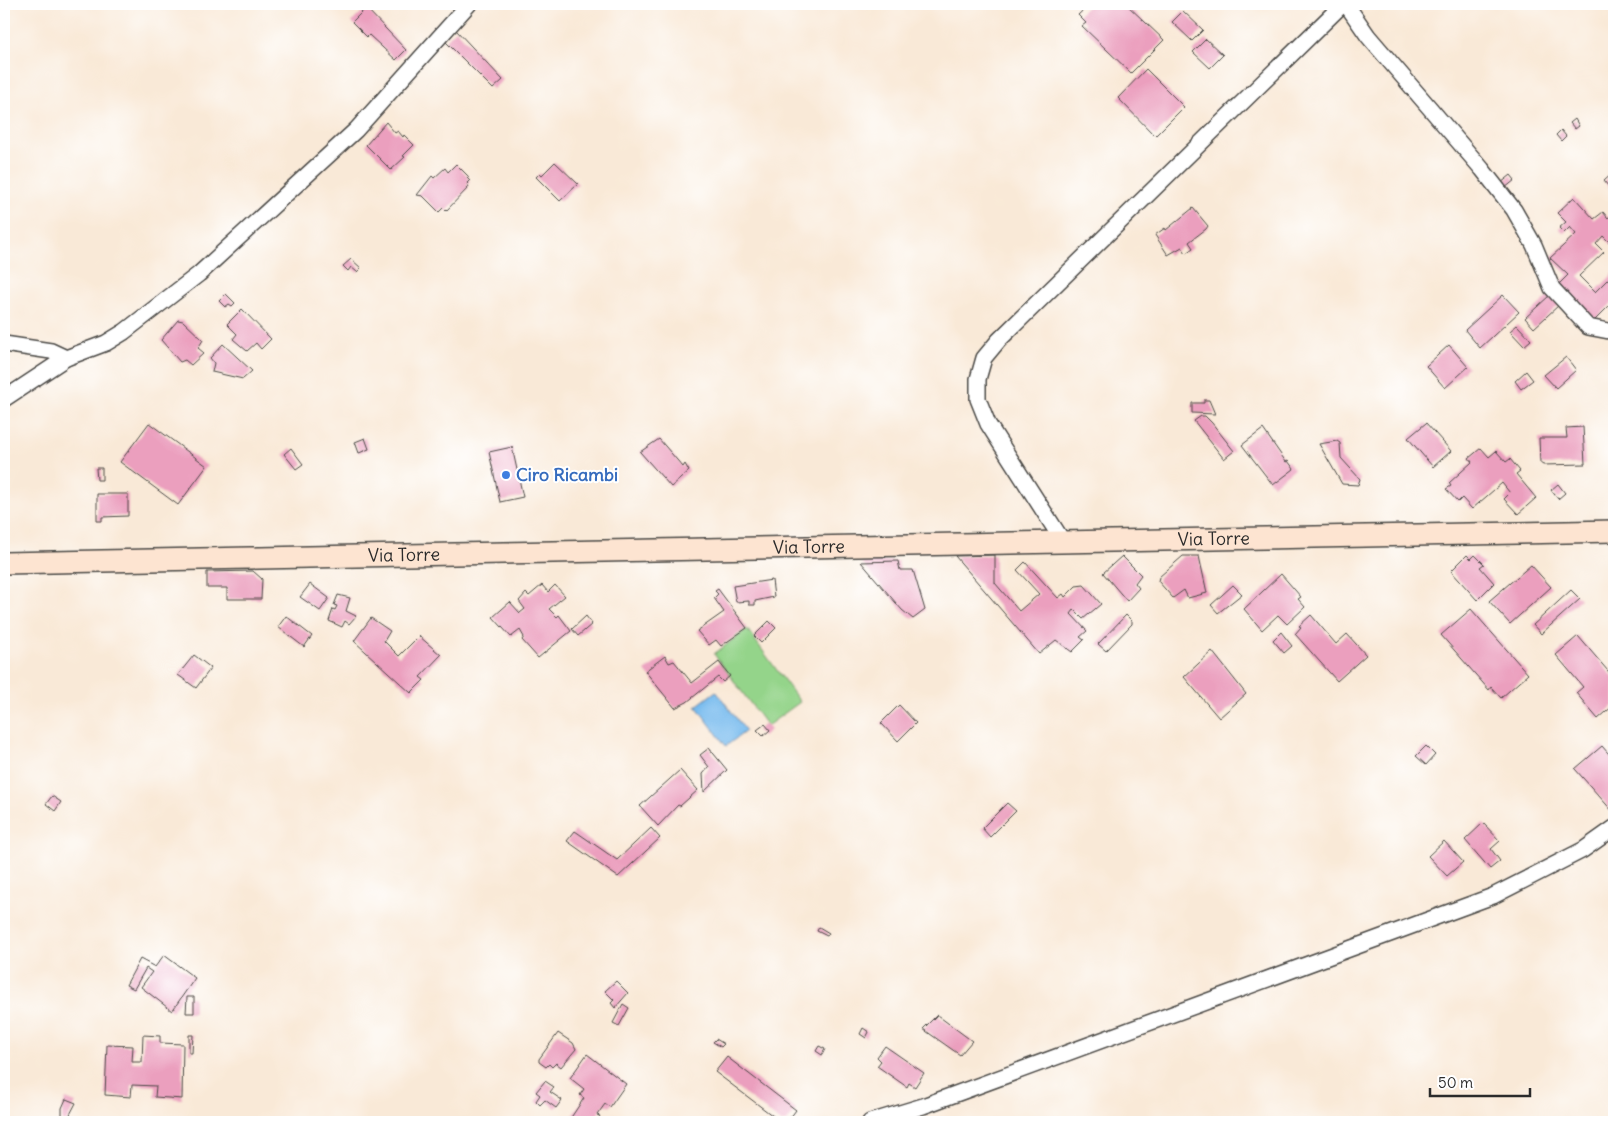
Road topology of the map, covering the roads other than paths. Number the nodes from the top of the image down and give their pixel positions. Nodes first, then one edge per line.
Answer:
1 (469, 4) edge
2 (1345, 4) edge
3 (1614, 332) edge
4 (4, 344) edge
5 (66, 358) junction
6 (4, 399) edge
7 (1614, 531) edge
8 (1064, 543) junction
9 (4, 562) edge
10 (1614, 828) edge
11 (870, 1122) edge

1 - 5 street
2 - 3 street
2 - 8 street
4 - 5 street
5 - 6 street
7 - 8 main road, Via Torre
8 - 9 main road, Via Torre
10 - 11 street

